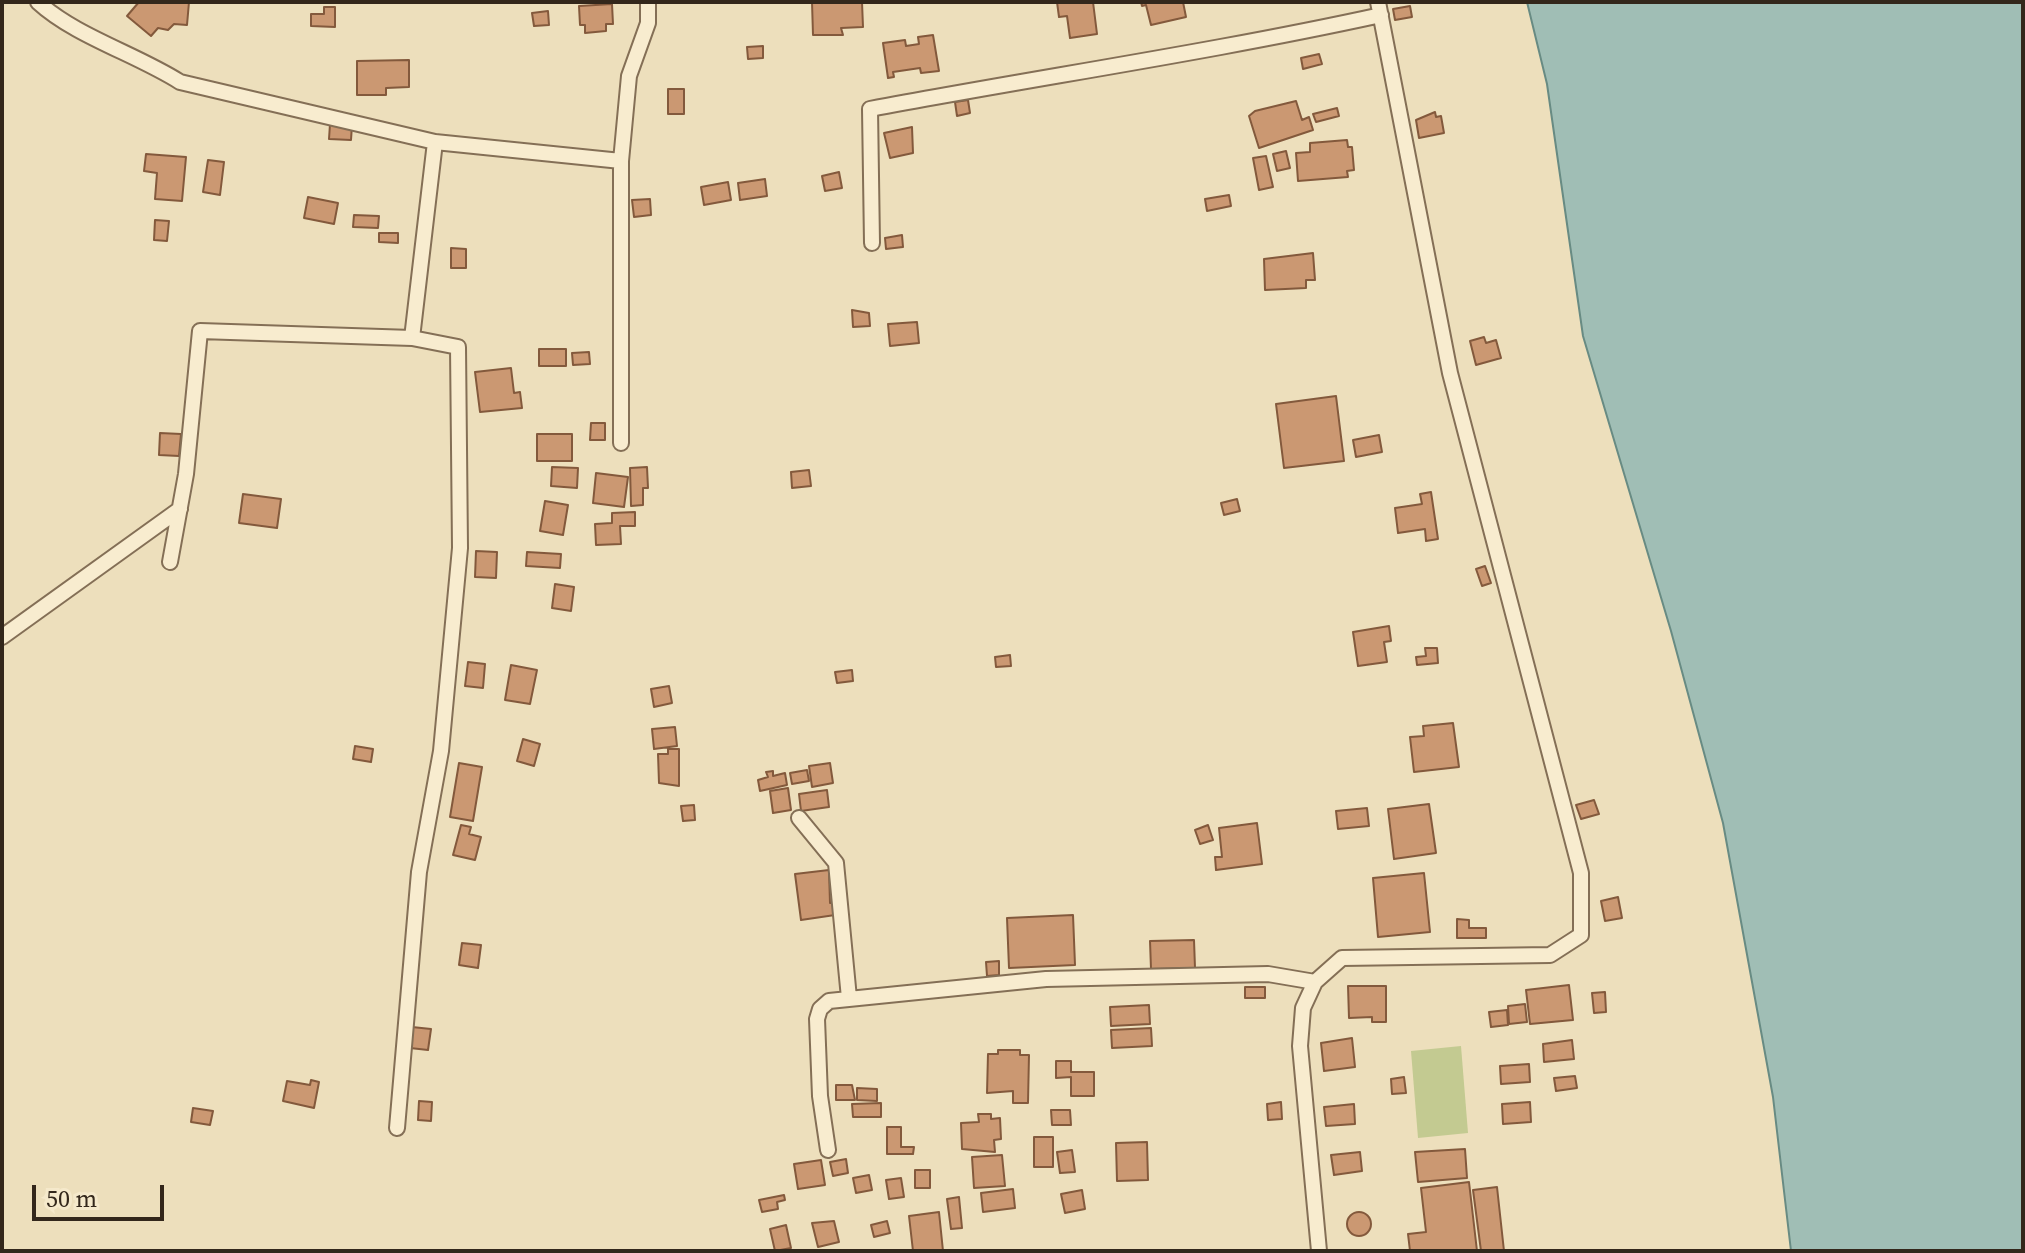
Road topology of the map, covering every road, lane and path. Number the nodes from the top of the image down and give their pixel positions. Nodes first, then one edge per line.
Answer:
1 (38, 2) edge
2 (648, 2) edge
3 (1379, 8) edge
4 (435, 142) junction
5 (621, 161) junction
6 (872, 243) dead end
7 (412, 338) junction
8 (621, 443) dead end
9 (180, 509) junction
10 (170, 562) dead end
11 (2, 637) edge
12 (799, 818) dead end
13 (1315, 982) junction
14 (849, 998) junction
15 (397, 1128) dead end
16 (828, 1150) dead end
17 (1319, 1251) edge

1 - 4 street
2 - 5 street
3 - 6 street
3 - 13 street
4 - 5 street
4 - 7 street
5 - 8 street
7 - 9 street
7 - 15 street
9 - 10 street
9 - 11 street
12 - 14 street
13 - 14 street
13 - 17 street
14 - 16 street

